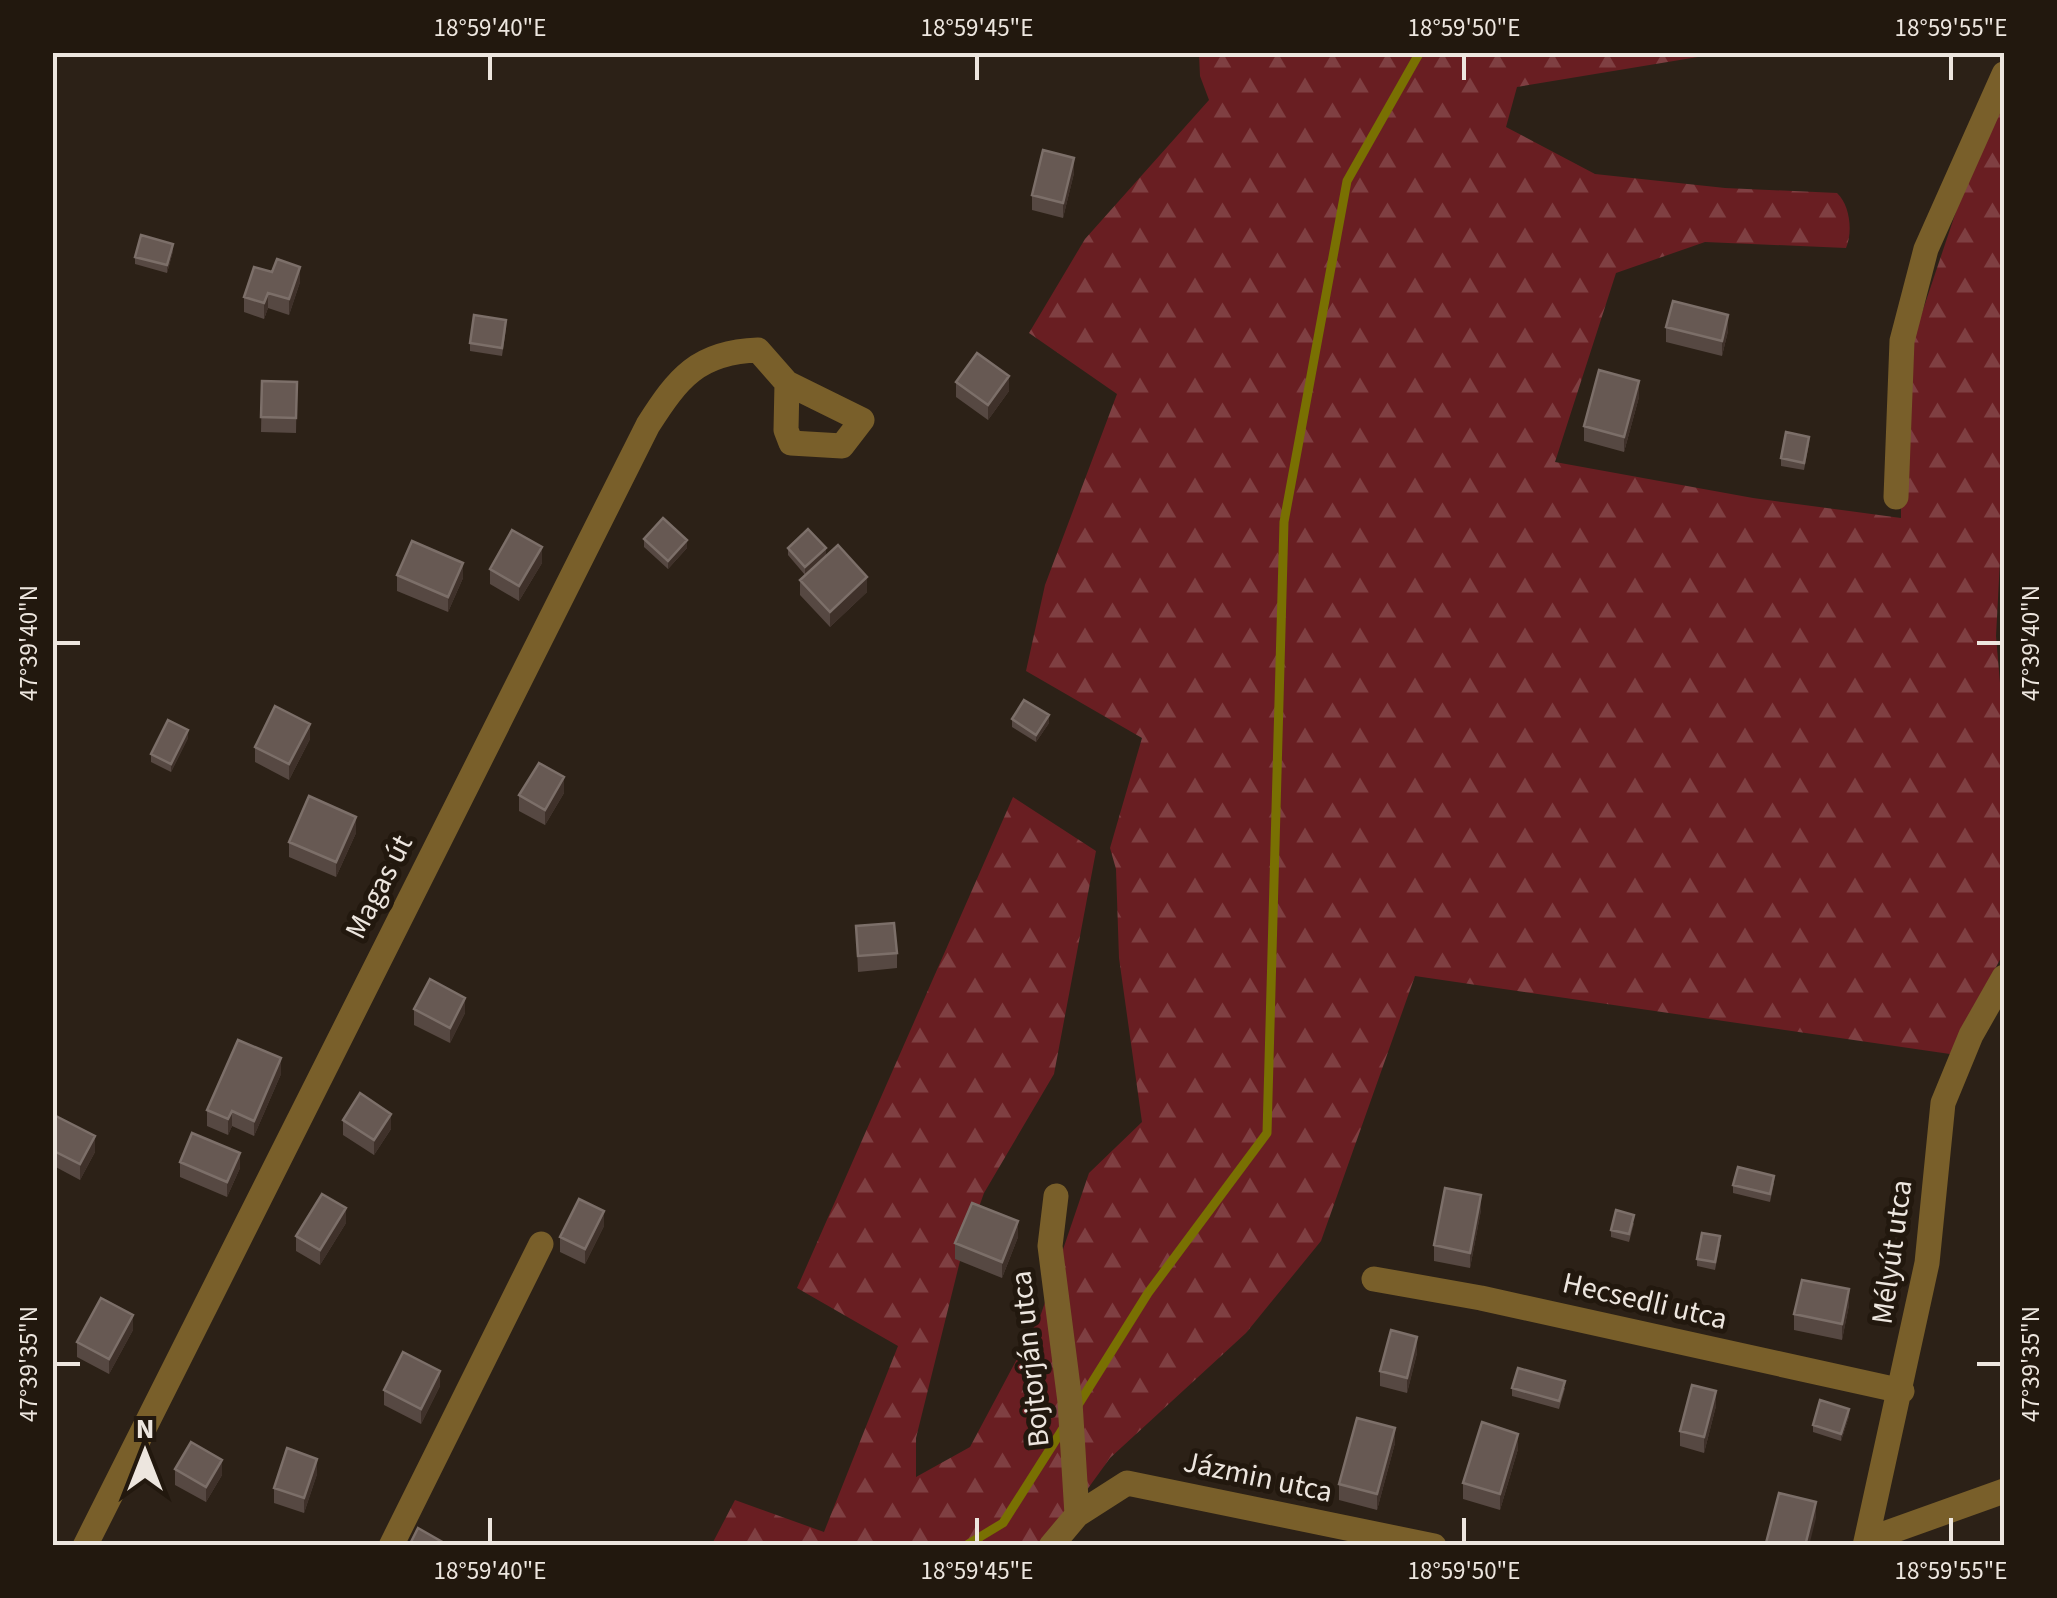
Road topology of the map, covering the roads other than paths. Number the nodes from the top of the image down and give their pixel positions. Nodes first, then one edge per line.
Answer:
1 (2004, 74) edge
2 (787, 383) dead end
3 (1896, 497) dead end
4 (2004, 977) edge
5 (1056, 1196) dead end
6 (541, 1244) dead end
7 (1374, 1279) dead end
8 (1902, 1391) junction
9 (2004, 1491) edge
10 (1077, 1516) junction
11 (1866, 1543) edge
12 (85, 1546) edge
13 (391, 1546) edge
14 (1051, 1546) edge
15 (1434, 1546) edge

1 - 3 street
2 - 12 street, Magas út
4 - 8 street, Mélyút utca
5 - 10 street, Bojtorján utca
6 - 13 street
7 - 8 street, Hecsedli utca
8 - 11 street, Mélyút utca
9 - 11 street
10 - 14 street, Jázmin utca
10 - 15 street, Jázmin utca

